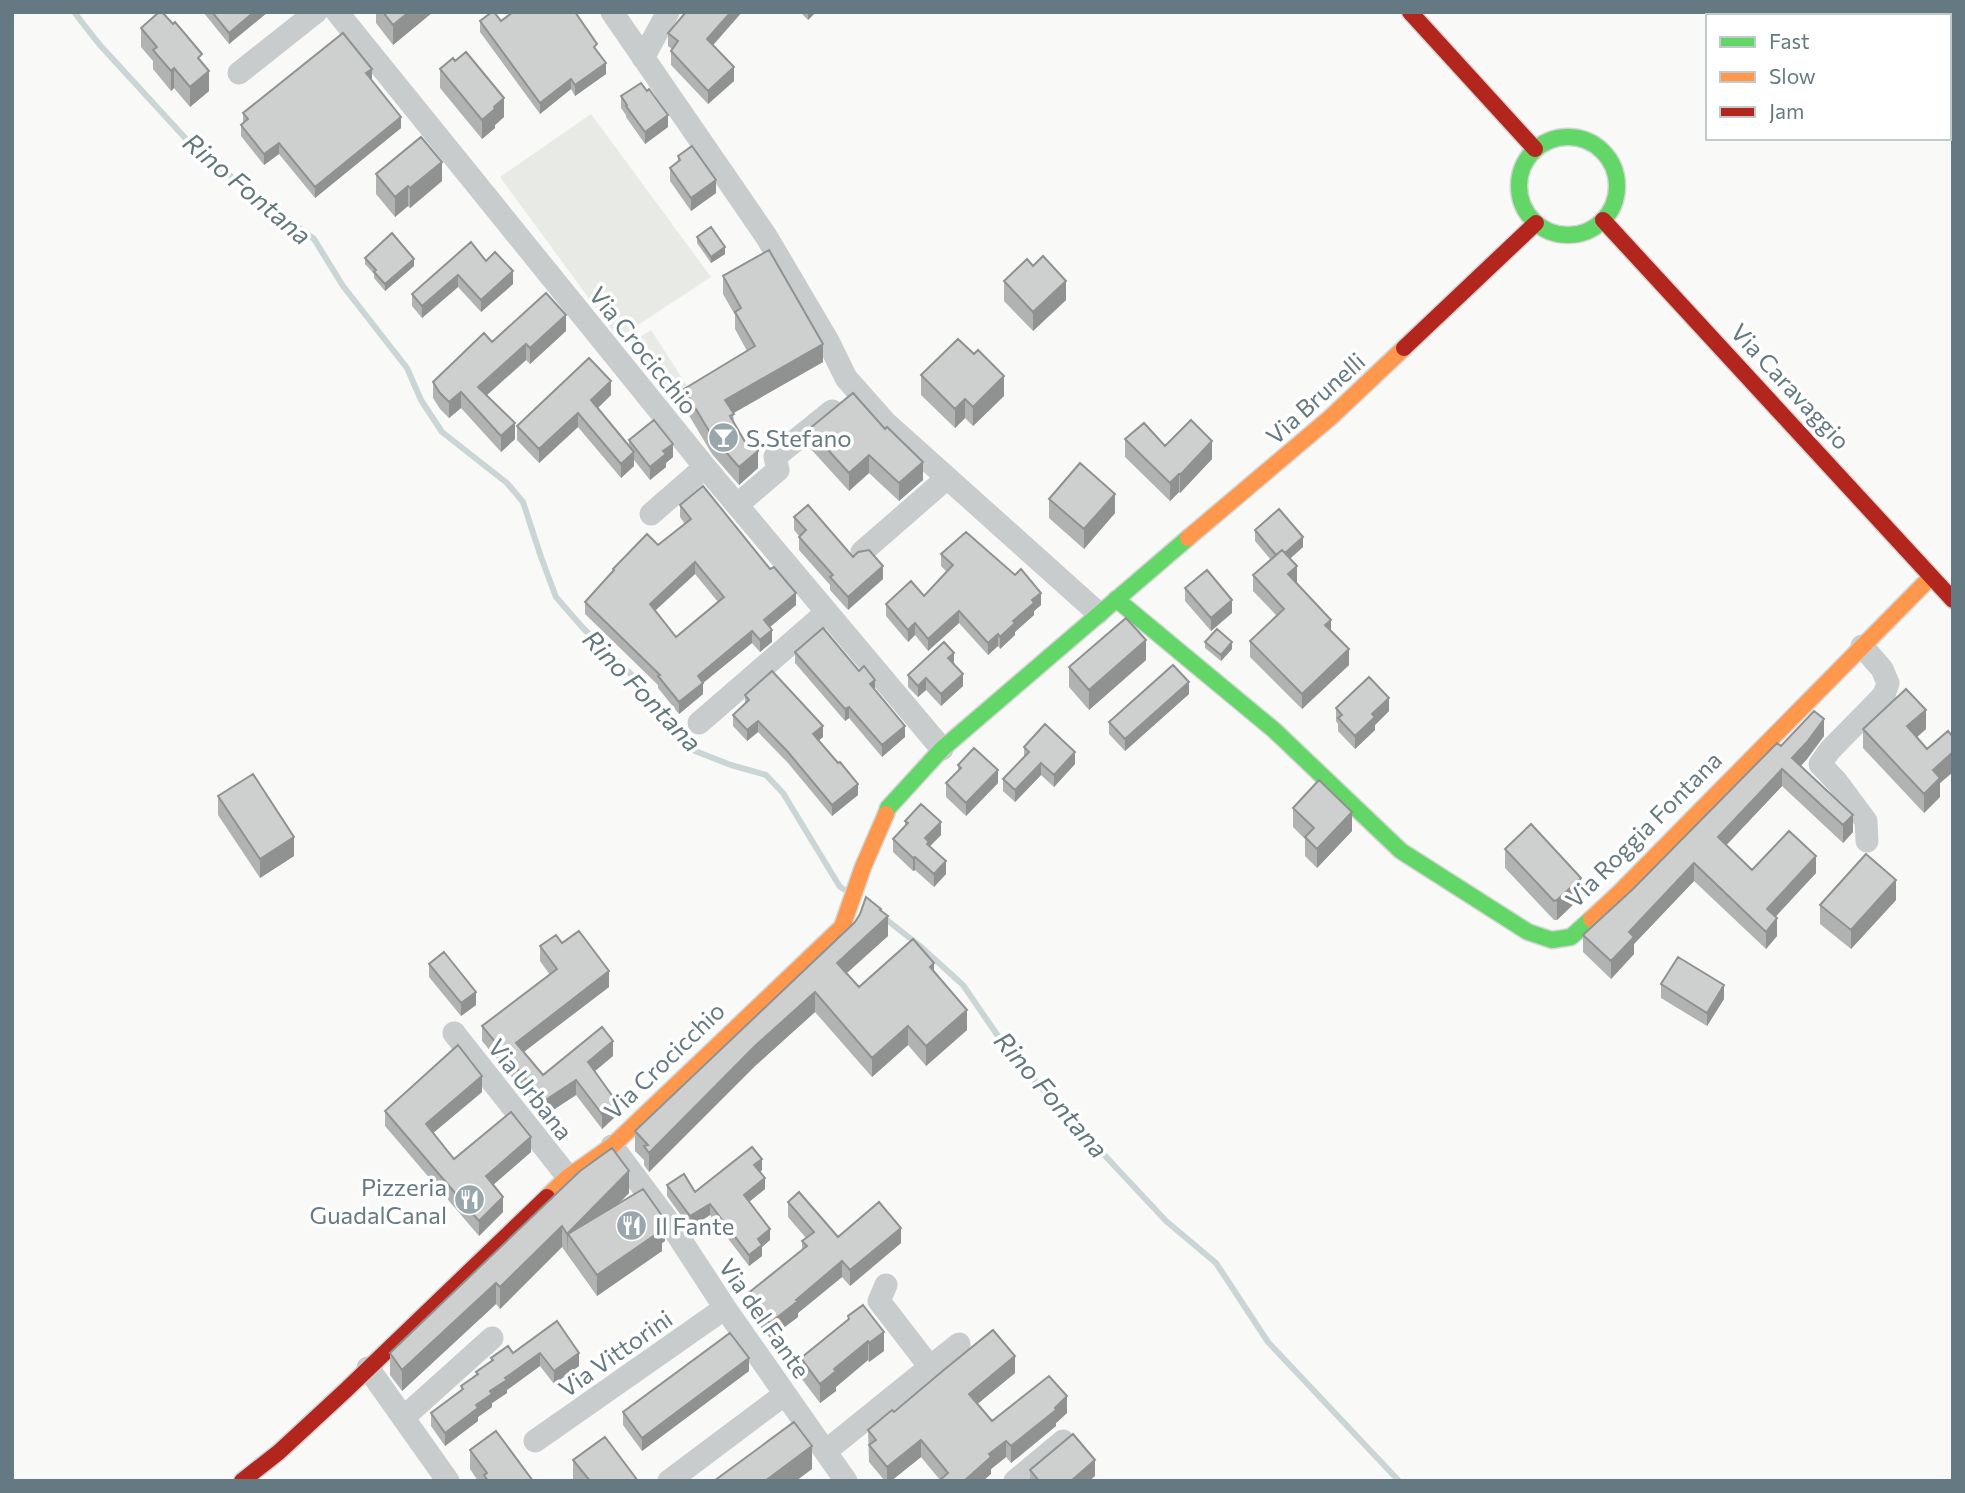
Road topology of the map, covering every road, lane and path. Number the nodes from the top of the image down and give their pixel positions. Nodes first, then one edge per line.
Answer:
1 (316, 12) edge
2 (337, 12) edge
3 (612, 12) edge
4 (668, 12) edge
5 (1410, 12) edge
6 (643, 58) junction
7 (239, 73) dead end
8 (1535, 149) junction
9 (1603, 220) junction
10 (1536, 223) junction
11 (856, 390) junction
12 (705, 467) junction
13 (947, 478) junction
14 (737, 505) junction
15 (651, 514) dead end
16 (862, 552) edge
17 (1944, 586) edge
18 (1107, 606) junction
19 (827, 612) junction
20 (1862, 646) junction
21 (699, 723) dead end
22 (942, 749) junction
23 (1867, 841) dead end
24 (454, 1033) dead end
25 (612, 1146) junction
26 (568, 1177) junction
27 (886, 1285) dead end
28 (724, 1308) junction
29 (492, 1338) dead end
30 (959, 1344) dead end
31 (368, 1367) junction
32 (929, 1367) junction
33 (785, 1394) junction
34 (403, 1418) junction
35 (535, 1441) dead end
36 (1063, 1441) edge
37 (826, 1451) junction
38 (242, 1481) edge
39 (449, 1481) edge
40 (669, 1481) edge
41 (846, 1481) edge
42 (1015, 1481) edge

1 - 7 street
2 - 12 street, Via Crocicchio
3 - 6 street
4 - 6 street
5 - 8 street
6 - 11 street
8 - 9 street
8 - 10 street
9 - 10 street
9 - 17 street, Via Caravaggio
10 - 18 street, Via Brunelli
11 - 13 street
11 - 14 street
12 - 14 street, Via Crocicchio
12 - 15 street
13 - 16 street
13 - 18 street
14 - 19 street, Via Crocicchio
17 - 20 street, Via Roggia Fontana
18 - 20 street, Via Roggia Fontana
18 - 22 street, Via Crocicchio
19 - 21 street
19 - 22 street, Via Crocicchio
20 - 23 street
22 - 25 street, Via Crocicchio
24 - 26 street, Via Urbana
25 - 26 street, Via Crocicchio
25 - 28 street, Via del Fante
26 - 31 street, Via Crocicchio
27 - 32 street
28 - 33 street, Via del Fante
28 - 35 street, Via Vittorini
29 - 34 street
30 - 32 street
31 - 34 street
31 - 38 street, Via Crocicchio
32 - 37 street
33 - 37 street, Via del Fante
33 - 40 street
34 - 39 street
36 - 42 street
37 - 41 street, Via del Fante

